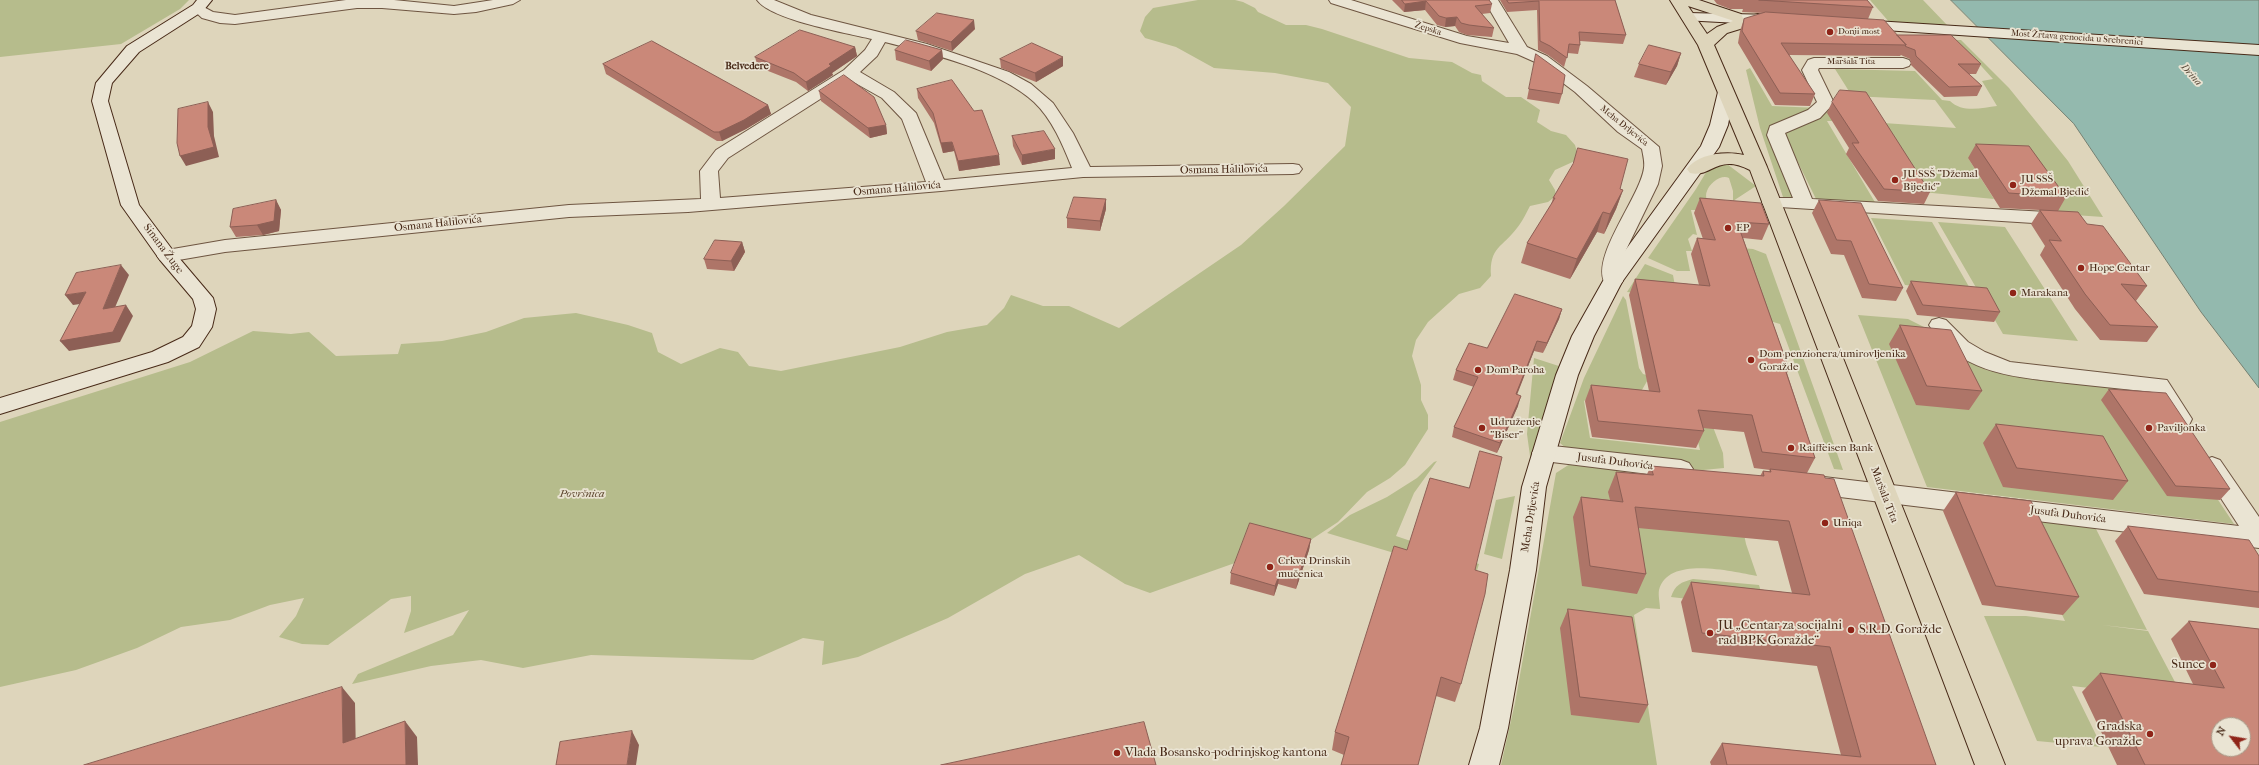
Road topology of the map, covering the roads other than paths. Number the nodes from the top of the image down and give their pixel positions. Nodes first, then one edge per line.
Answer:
1 (513, 0) edge
2 (764, 0) edge
3 (1336, 0) edge
4 (1491, 0) edge
5 (1677, 0) edge
6 (1684, 0) edge
7 (202, 4) edge
8 (1688, 17) junction
9 (1736, 17) junction
10 (1758, 18) junction
11 (1788, 20) edge
12 (1848, 24) edge
13 (881, 36) junction
14 (1706, 45) junction
15 (1521, 50) junction
16 (2259, 50) edge
17 (1903, 63) dead end
18 (850, 73) junction
19 (1726, 92) junction
20 (1758, 167) junction
21 (1293, 168) dead end
22 (1696, 169) junction
23 (1083, 172) junction
24 (936, 186) junction
25 (1771, 202) junction
26 (711, 204) junction
27 (1805, 204) junction
28 (2068, 219) edge
29 (167, 256) junction
30 (1613, 280) junction
31 (1939, 325) dead end
32 (0, 406) edge
33 (1544, 453) junction
34 (1700, 472) edge
35 (1786, 482) edge
36 (1884, 493) junction
37 (2259, 537) edge
38 (1484, 765) edge
39 (1990, 765) edge

1 - 7 street
2 - 13 street
3 - 15 street, Žepska
4 - 15 street
5 - 8 main road, Maršala Tita
6 - 9 main road
7 - 29 street, Sinana Žuge
8 - 9 street
8 - 14 main road, Maršala Tita
9 - 10 street
10 - 11 street
10 - 14 main road
12 - 16 street, Most Žrtava genocida u Srebrenici
13 - 18 street
13 - 23 street
14 - 19 main road, Maršala Tita
15 - 30 street, Meha Drljevića
17 - 27 street, Maršala Tita
18 - 24 street
18 - 26 street
19 - 20 main road, Maršala Tita
19 - 22 street, Meha Drljevića
20 - 22 main road
20 - 25 main road, Maršala Tita
21 - 23 street, Osmana Halilovića
22 - 30 street, Meha Drljevića
23 - 24 street, Osmana Halilovića
24 - 26 street, Osmana Halilovića
25 - 27 street
25 - 36 main road, Maršala Tita
26 - 29 street, Osmana Halilovića
27 - 28 street
29 - 32 street, Sinana Žuge
30 - 33 street, Meha Drljevića
31 - 37 street, Jusufa Duhovića
33 - 34 street, Jusufa Duhovića
33 - 38 street, Meha Drljevića
35 - 36 street, Jusufa Duhovića
36 - 37 street, Jusufa Duhovića
36 - 39 main road, Maršala Tita

